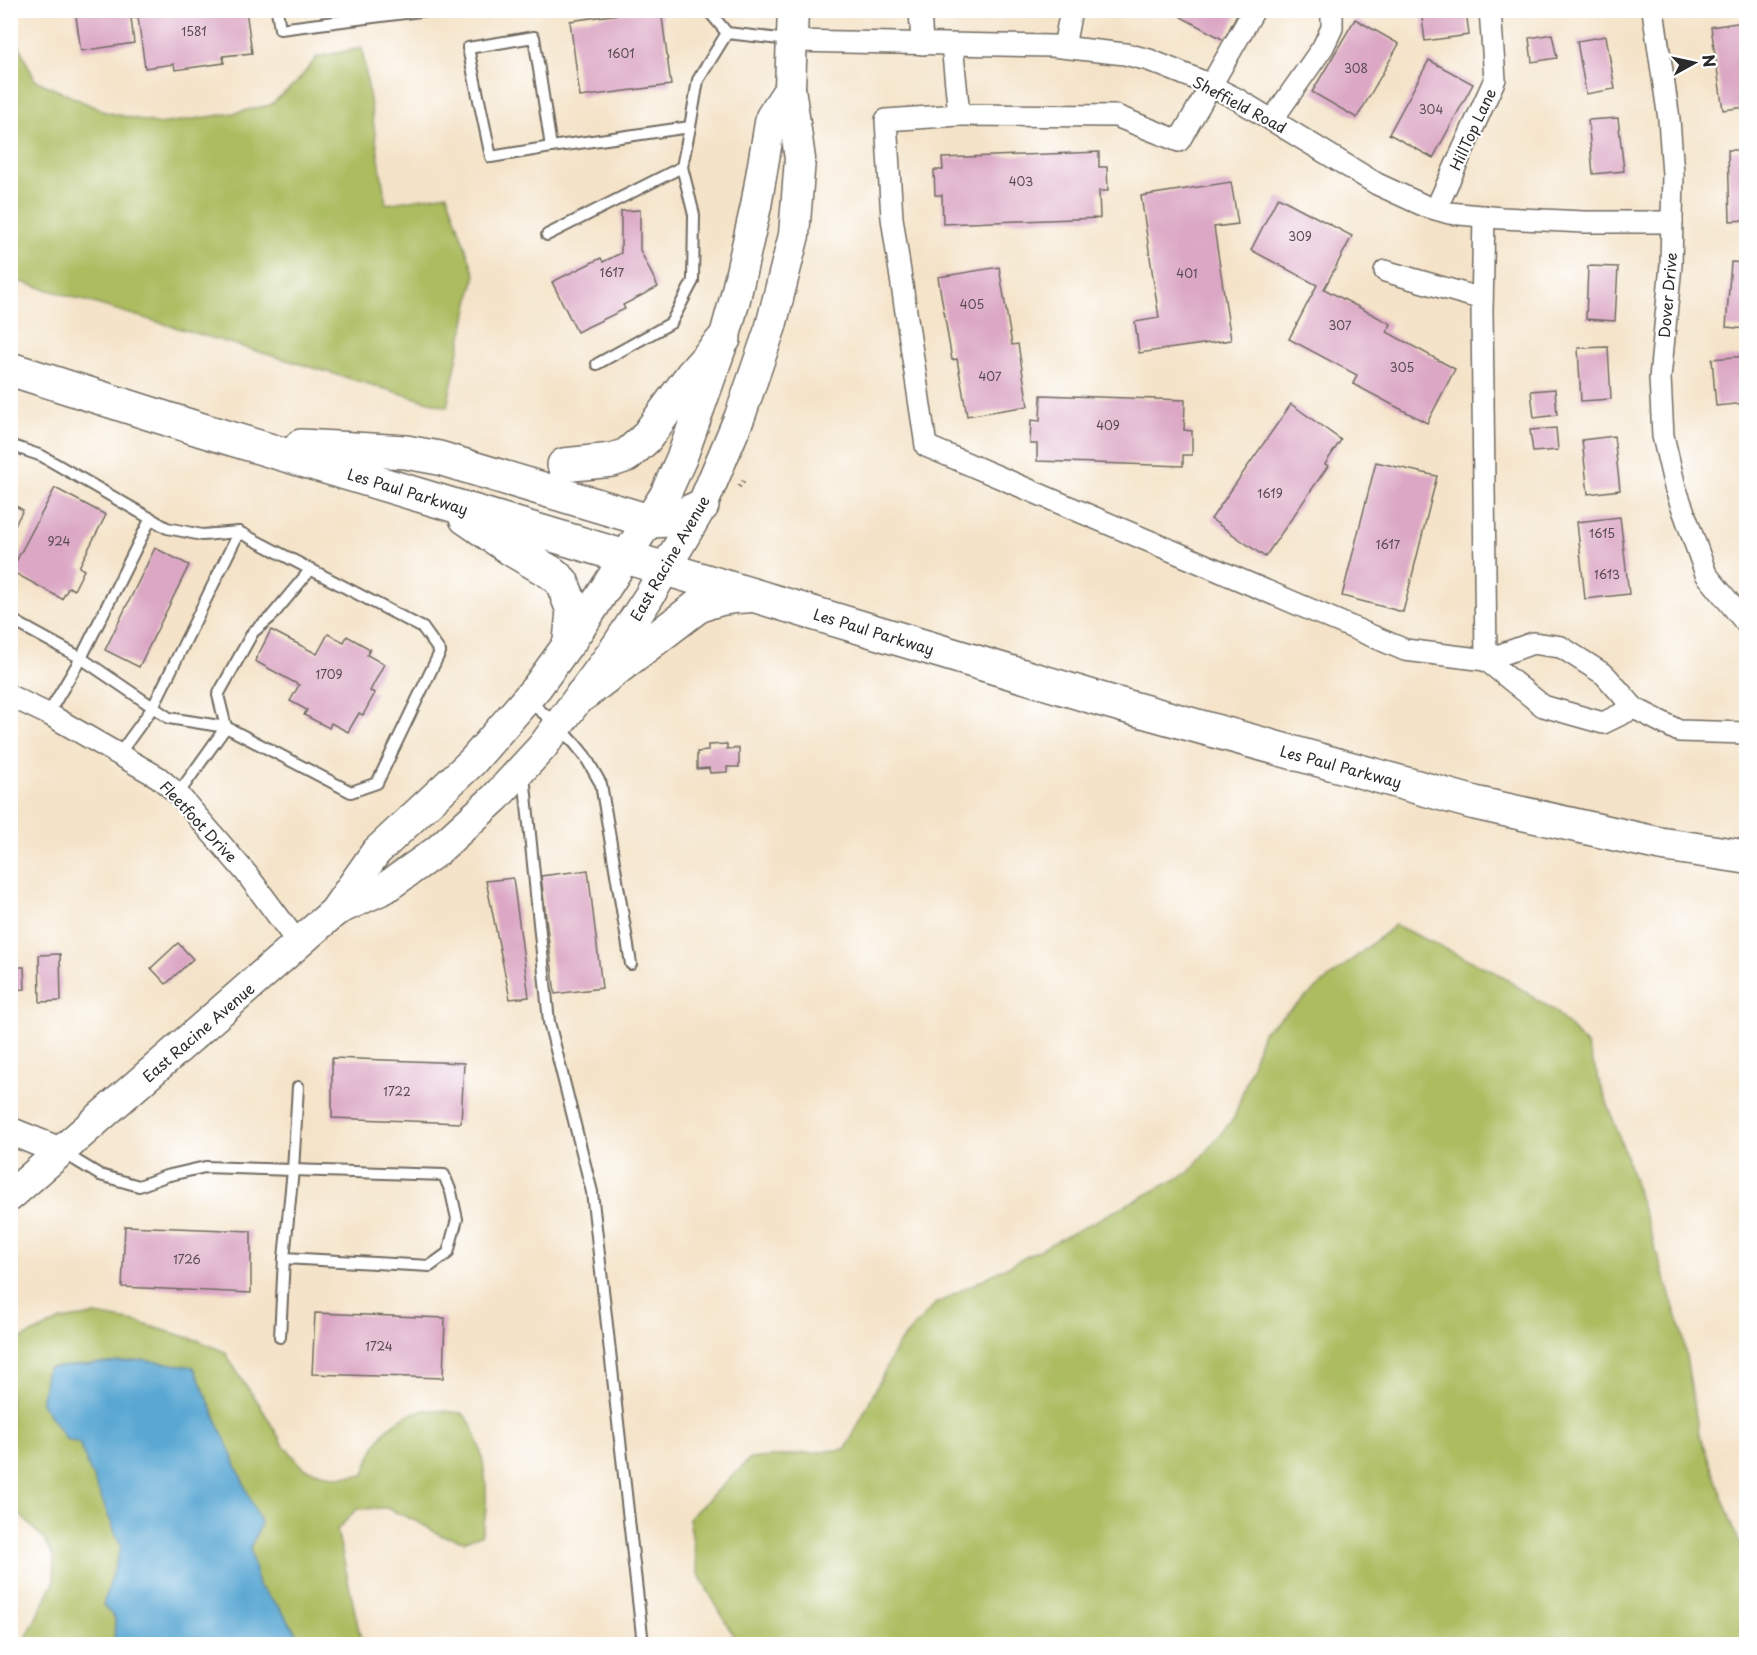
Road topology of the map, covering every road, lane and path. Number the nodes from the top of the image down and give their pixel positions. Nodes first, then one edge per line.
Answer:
1 (277, 10) edge
2 (428, 10) edge
3 (708, 10) edge
4 (793, 10) edge
5 (920, 10) edge
6 (1071, 10) edge
7 (1254, 10) edge
8 (1332, 10) edge
9 (1490, 10) edge
10 (1653, 10) edge
11 (727, 33) junction
12 (792, 41) junction
13 (922, 44) junction
14 (952, 45) junction
15 (1064, 46) junction
16 (1212, 86) junction
17 (790, 88) junction
18 (959, 115) junction
19 (1272, 120) junction
20 (690, 127) junction
21 (551, 147) junction
22 (682, 167) junction
23 (1436, 208) junction
24 (1484, 216) junction
25 (1672, 222) junction
26 (547, 235) dead end
27 (1385, 271) dead end
28 (1482, 299) junction
29 (724, 339) junction
30 (597, 364) dead end
31 (10, 369) edge
32 (245, 443) junction
33 (10, 445) edge
34 (564, 465) dead end
35 (746, 478) dead end
36 (736, 490) dead end
37 (442, 501) junction
38 (702, 506) junction
39 (657, 508) junction
40 (150, 519) junction
41 (239, 532) junction
42 (683, 538) junction
43 (627, 556) junction
44 (665, 568) junction
45 (311, 569) junction
46 (758, 596) junction
47 (10, 619) edge
48 (1746, 623) edge
49 (570, 641) junction
50 (81, 658) junction
51 (1486, 660) junction
52 (582, 694) junction
53 (10, 696) edge
54 (527, 699) junction
55 (153, 707) junction
56 (1634, 708) junction
57 (48, 714) junction
58 (558, 725) junction
59 (226, 727) junction
60 (1746, 733) edge
61 (119, 754) junction
62 (523, 767) junction
63 (178, 794) junction
64 (1746, 857) edge
65 (334, 912) junction
66 (298, 943) junction
67 (631, 964) dead end
68 (298, 1087) dead end
69 (10, 1131) edge
70 (62, 1152) junction
71 (293, 1170) junction
72 (10, 1196) edge
73 (284, 1258) junction
74 (280, 1336) dead end
75 (643, 1644) edge

1 - 2 lane
3 - 11 lane
4 - 12 main road, East Racine Avenue
5 - 13 street
6 - 15 street
7 - 16 street
8 - 19 street
9 - 23 street, HillTop Lane
10 - 25 street, Dover Drive
11 - 12 lane
11 - 20 lane
12 - 13 street, Sheffield Road
12 - 17 main road, East Racine Avenue
13 - 14 street, Sheffield Road
14 - 15 street, Sheffield Road
14 - 18 street
15 - 16 street, Sheffield Road
16 - 18 street
16 - 19 street, Sheffield Road
17 - 29 main road, East Racine Avenue
17 - 38 main road, East Racine Avenue
18 - 51 street
19 - 23 street, Sheffield Road
20 - 21 lane
20 - 22 lane
21 - 21 lane
22 - 26 lane
22 - 30 lane
23 - 24 street, Sheffield Road
24 - 25 street, Sheffield Road
24 - 28 street
25 - 48 street, Dover Drive
27 - 28 street
28 - 51 street
29 - 34 main road
29 - 39 main road, East Racine Avenue
31 - 32 main road, Les Paul Parkway
32 - 37 main road, Les Paul Parkway
32 - 39 main road
33 - 40 lane
35 - 36 path
37 - 43 main road, Les Paul Parkway
37 - 49 main road
38 - 39 main road
38 - 42 main road, East Racine Avenue
39 - 43 main road, East Racine Avenue
40 - 41 lane
40 - 50 lane
41 - 45 lane
41 - 55 lane
42 - 43 main road
42 - 44 main road, East Racine Avenue
43 - 44 main road, Les Paul Parkway
43 - 49 main road, East Racine Avenue
44 - 46 main road, Les Paul Parkway
44 - 52 main road, East Racine Avenue
45 - 59 lane
45 - 59 lane
46 - 52 main road
46 - 64 main road, Les Paul Parkway
47 - 50 lane
49 - 54 main road, East Racine Avenue
50 - 55 lane
50 - 57 lane
51 - 56 street
51 - 56 street
52 - 58 main road, East Racine Avenue
53 - 57 street, Fleetfoot Drive
54 - 58 lane
54 - 65 main road, East Racine Avenue
55 - 59 lane
55 - 61 lane
56 - 60 street
57 - 61 street, Fleetfoot Drive
58 - 62 main road, East Racine Avenue
58 - 67 lane
59 - 63 lane
61 - 63 street, Fleetfoot Drive
62 - 65 main road, East Racine Avenue
62 - 75 lane
63 - 66 street, Fleetfoot Drive
65 - 66 main road, East Racine Avenue
66 - 70 main road, East Racine Avenue
68 - 71 lane
69 - 70 street
70 - 71 lane
70 - 72 main road, East Racine Avenue
71 - 73 lane
71 - 73 lane
73 - 74 lane

